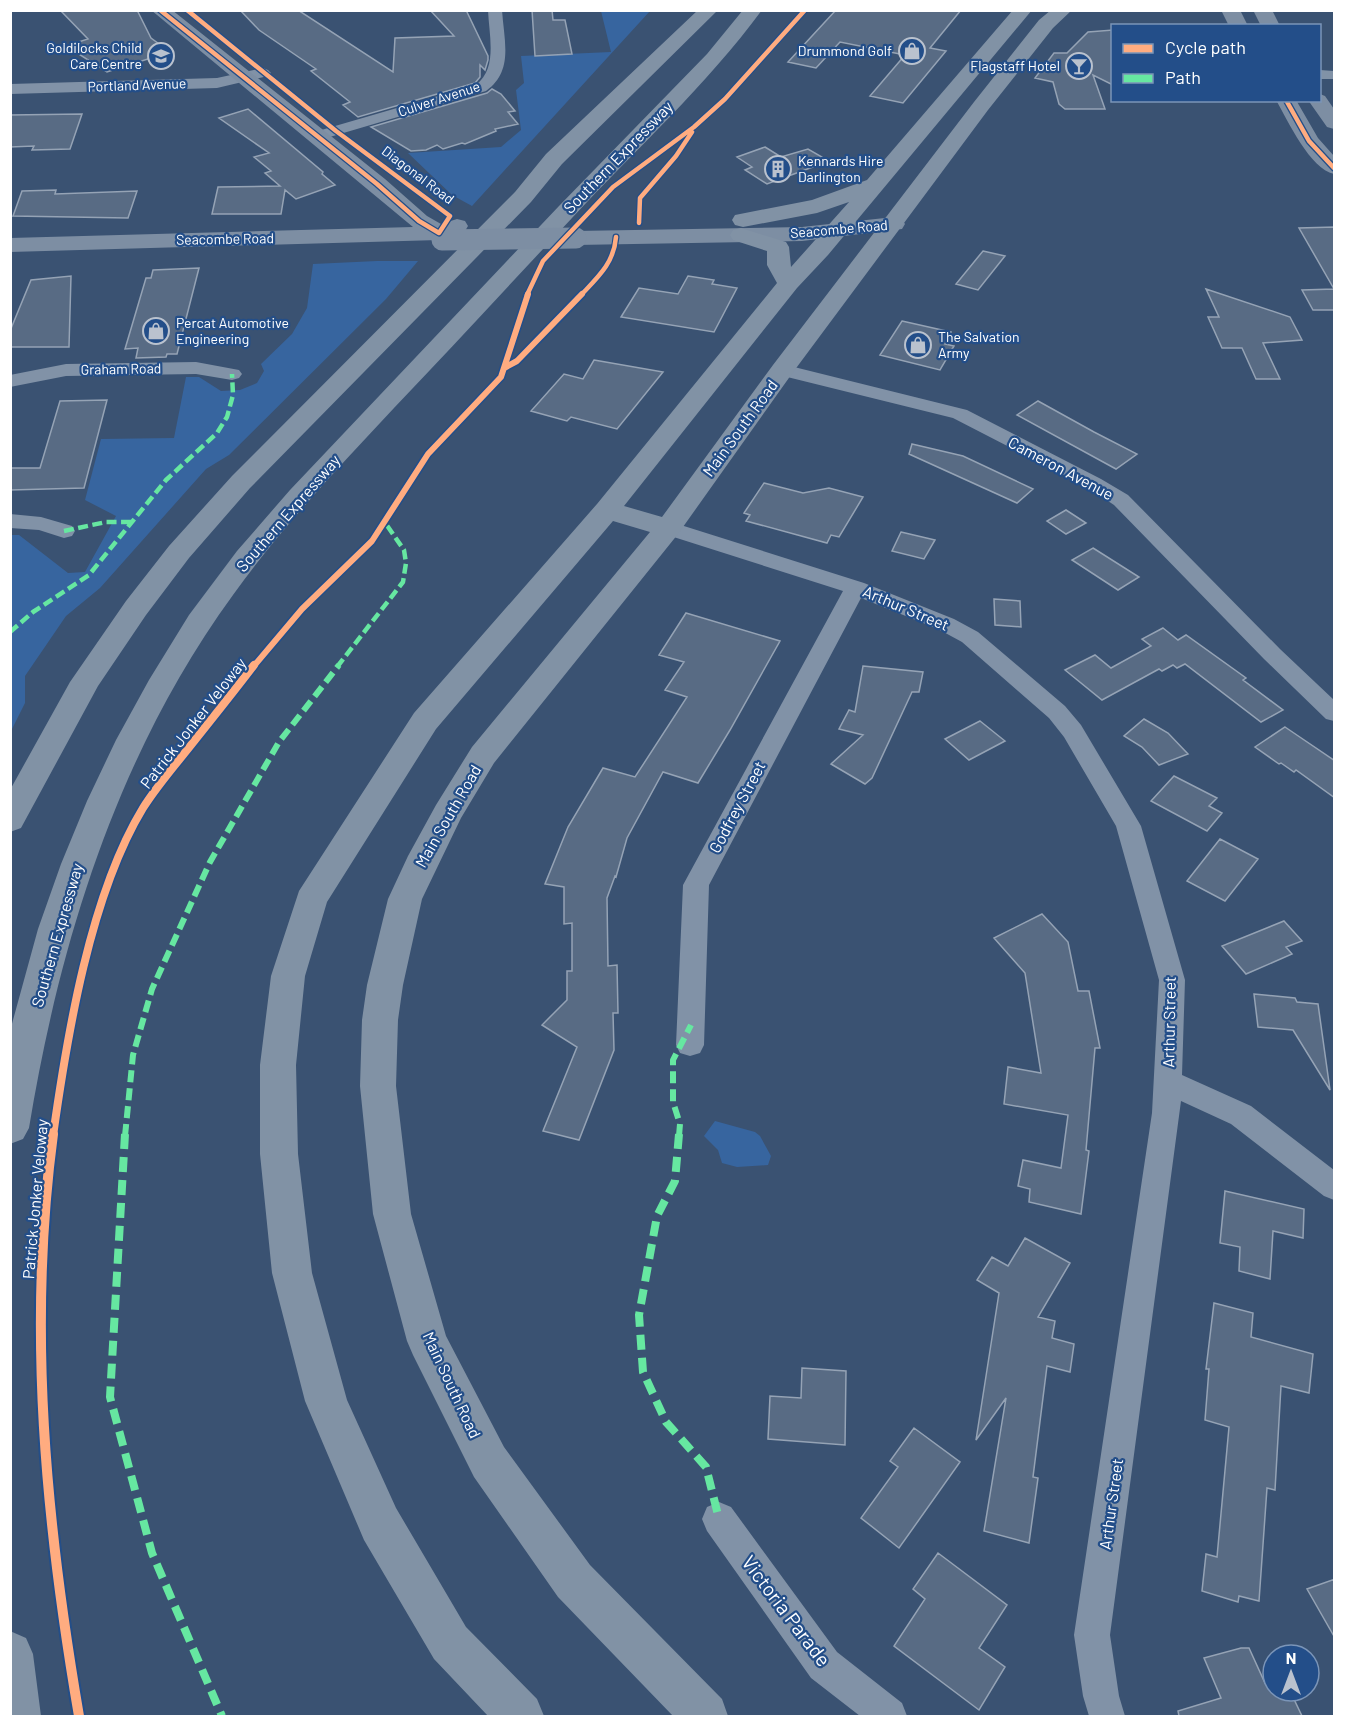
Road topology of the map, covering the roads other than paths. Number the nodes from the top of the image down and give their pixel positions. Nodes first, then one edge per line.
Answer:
1 (160, 10) edge
2 (187, 10) edge
3 (495, 10) edge
4 (684, 10) edge
5 (709, 10) edge
6 (753, 10) edge
7 (769, 10) edge
8 (1023, 10) edge
9 (1063, 10) edge
10 (1230, 10) edge
11 (1262, 10) edge
12 (1238, 24) edge
13 (1270, 24) edge
14 (716, 56) junction
15 (263, 73) junction
16 (243, 79) junction
17 (10, 89) edge
18 (1287, 102) edge
19 (1319, 102) edge
20 (1335, 123) edge
21 (326, 134) junction
22 (554, 159) junction
23 (1335, 168) edge
24 (873, 186) junction
25 (894, 224) junction
26 (840, 226) junction
27 (742, 227) junction
28 (446, 233) junction
29 (10, 245) edge
30 (789, 283) junction
31 (782, 370) junction
32 (232, 374) dead end
33 (10, 381) edge
34 (607, 510) junction
35 (10, 521) edge
36 (668, 528) junction
37 (64, 531) dead end
38 (856, 588) junction
39 (1335, 713) edge
40 (10, 820) edge
41 (690, 1045) dead end
42 (1168, 1082) junction
43 (10, 1128) edge
44 (1335, 1187) edge
45 (719, 1519) dead end
46 (10, 1653) edge
47 (18, 1716) edge
48 (520, 1716) edge
49 (705, 1716) edge
50 (889, 1716) edge
51 (1107, 1716) edge

1 - 16 main road, Diagonal Road
2 - 15 main road, Diagonal Road
3 - 21 street, Culver Avenue
4 - 22 highway
5 - 22 highway
6 - 14 highway, Southern Expressway
7 - 14 highway
8 - 24 highway
9 - 25 highway, Main South Road
10 - 12 main road
11 - 13 main road
14 - 43 highway, Southern Expressway
15 - 16 street, Portland Avenue
15 - 21 main road, Diagonal Road
16 - 17 street, Portland Avenue
16 - 21 main road, Diagonal Road
18 - 23 main road
19 - 20 main road
21 - 28 main road, Diagonal Road
22 - 40 highway
24 - 26 highway
24 - 27 highway
25 - 26 main road, Seacombe Road
25 - 31 highway, Main South Road
26 - 27 main road, Seacombe Road
26 - 30 highway
27 - 28 main road, Seacombe Road, bridge
27 - 30 highway
28 - 29 main road, Seacombe Road
30 - 34 highway
31 - 36 highway, Main South Road
31 - 39 street, Cameron Avenue
32 - 33 street, Graham Road
34 - 36 highway
34 - 48 highway
35 - 37 street
36 - 38 street, Arthur Street
36 - 49 highway, Main South Road
38 - 41 street, Godfrey Street
38 - 42 street, Arthur Street
42 - 44 street
42 - 51 street, Arthur Street
45 - 50 street, Victoria Parade
46 - 47 highway

